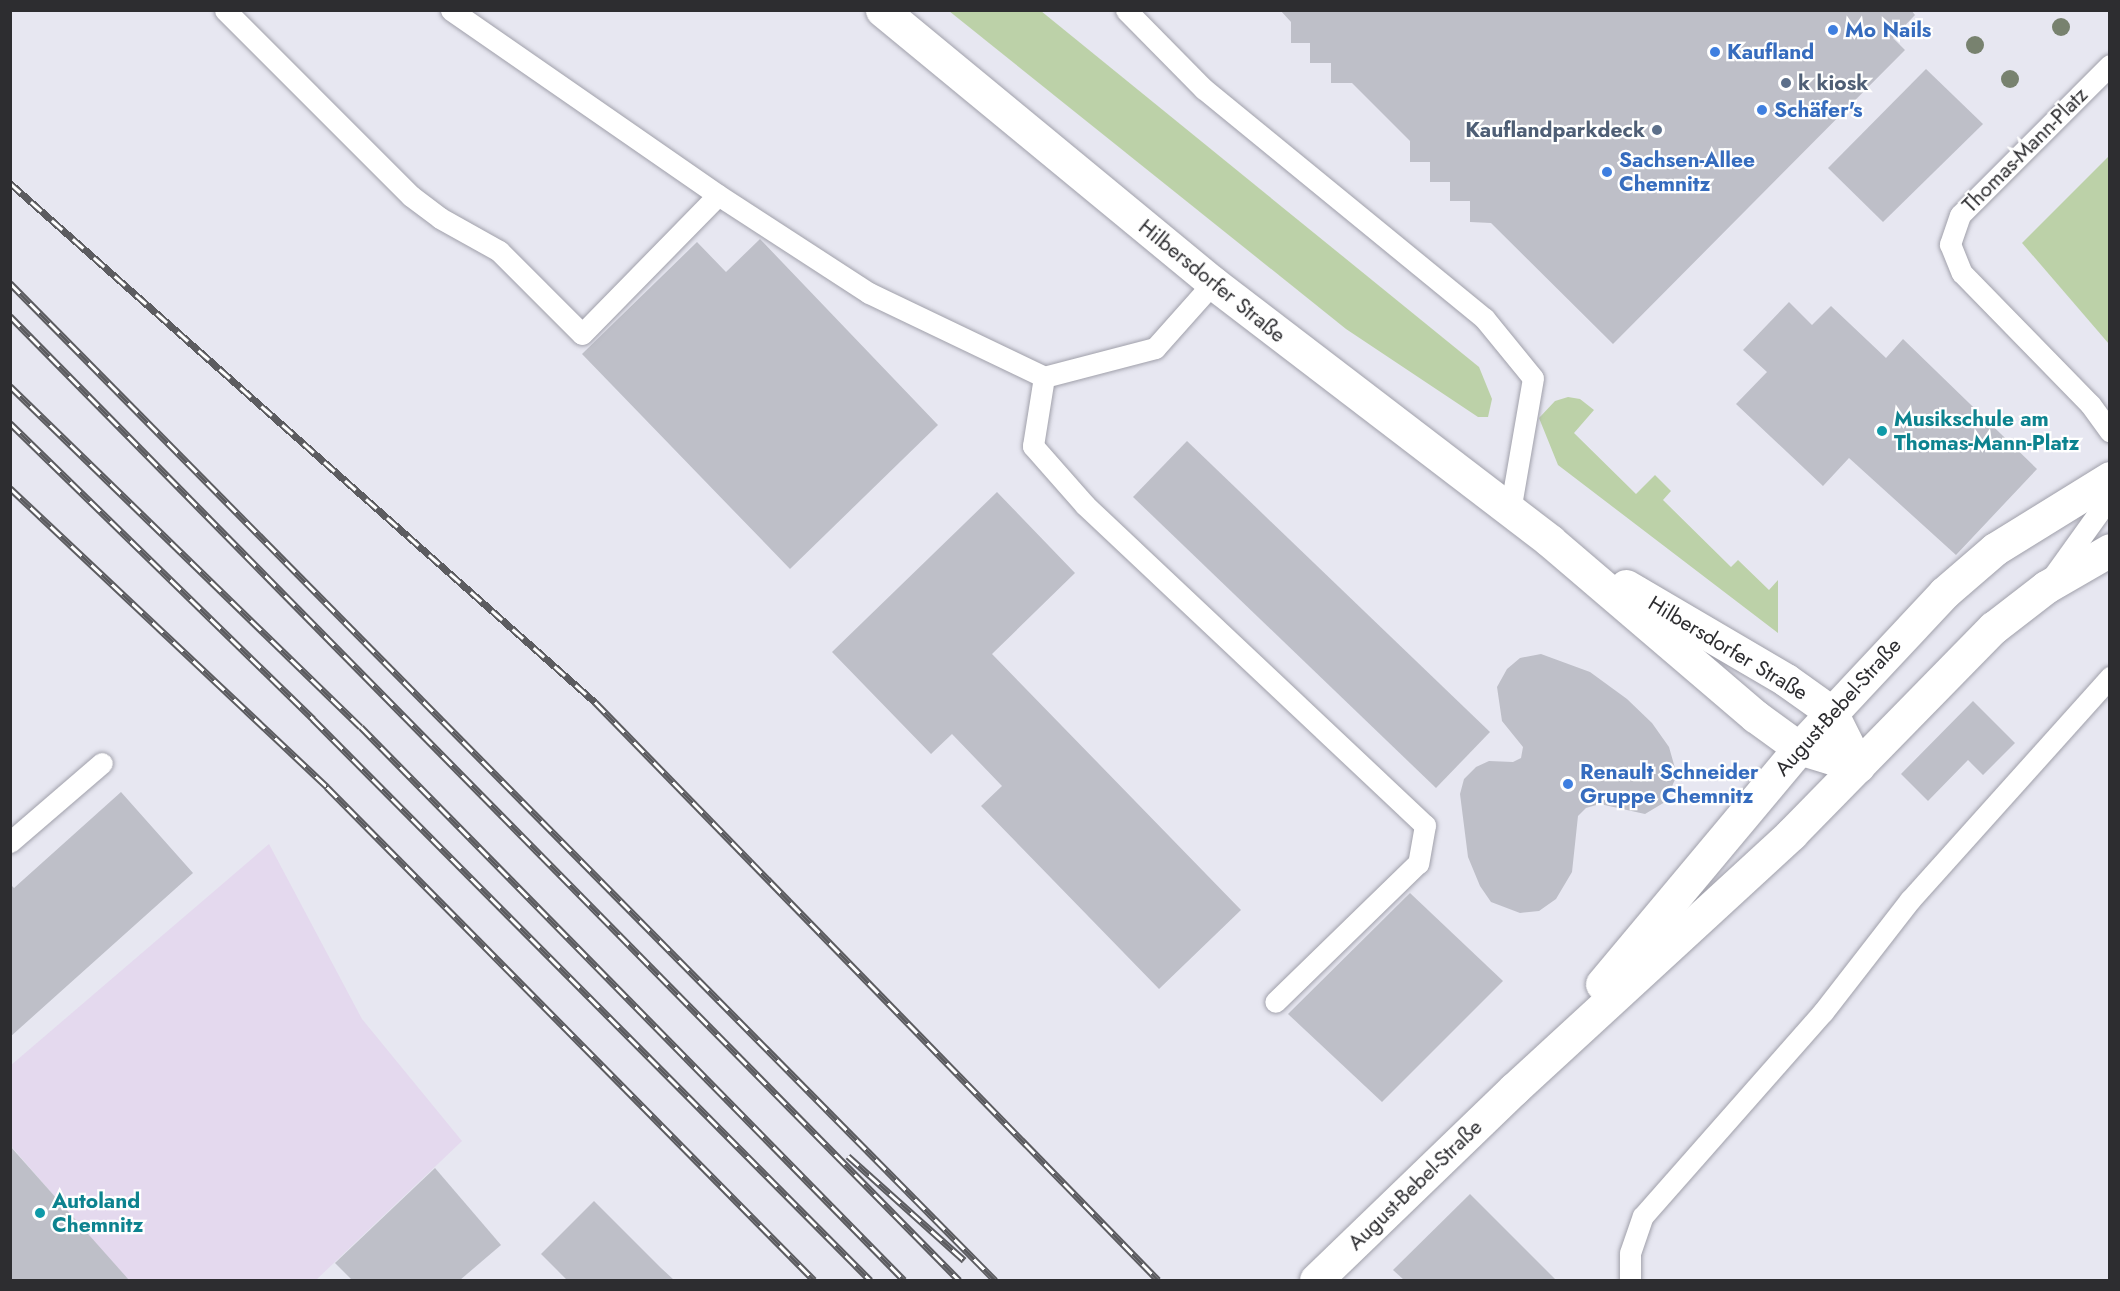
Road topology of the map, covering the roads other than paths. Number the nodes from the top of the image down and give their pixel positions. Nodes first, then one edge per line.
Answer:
1 (225, 10) edge
2 (451, 10) edge
3 (882, 10) edge
4 (1126, 10) edge
5 (2109, 65) edge
6 (718, 195) junction
7 (1213, 284) junction
8 (1044, 377) junction
9 (2109, 432) edge
10 (2109, 478) edge
11 (2109, 496) edge
12 (1510, 511) junction
13 (1550, 541) junction
14 (2109, 550) edge
15 (2046, 587) junction
16 (2109, 677) edge
17 (1831, 712) junction
18 (1800, 748) junction
19 (102, 763) dead end
20 (1858, 766) junction
21 (10, 842) edge
22 (1275, 1002) dead end
23 (1514, 1089) junction
24 (1316, 1281) edge
25 (1630, 1281) edge

1 - 6 lane
2 - 6 lane
3 - 7 main road, Hilbersdorfer Straße
4 - 12 lane
5 - 9 lane, Thomas-Mann-Platz
6 - 8 lane
7 - 8 lane
7 - 12 main road, Hilbersdorfer Straße
8 - 22 lane
10 - 17 main road, August-Bebel-Straße
11 - 15 lane
12 - 13 main road, Hilbersdorfer Straße
13 - 17 main road, Hilbersdorfer Straße
13 - 18 main road, Hilbersdorfer Straße
14 - 15 main road, August-Bebel-Straße
15 - 20 main road, August-Bebel-Straße
16 - 25 lane
17 - 18 main road, August-Bebel-Straße
17 - 20 main road, Hilbersdorfer Straße
18 - 20 main road, Hilbersdorfer Straße
18 - 23 main road, August-Bebel-Straße
19 - 21 lane
20 - 23 main road, August-Bebel-Straße
23 - 24 main road, August-Bebel-Straße

